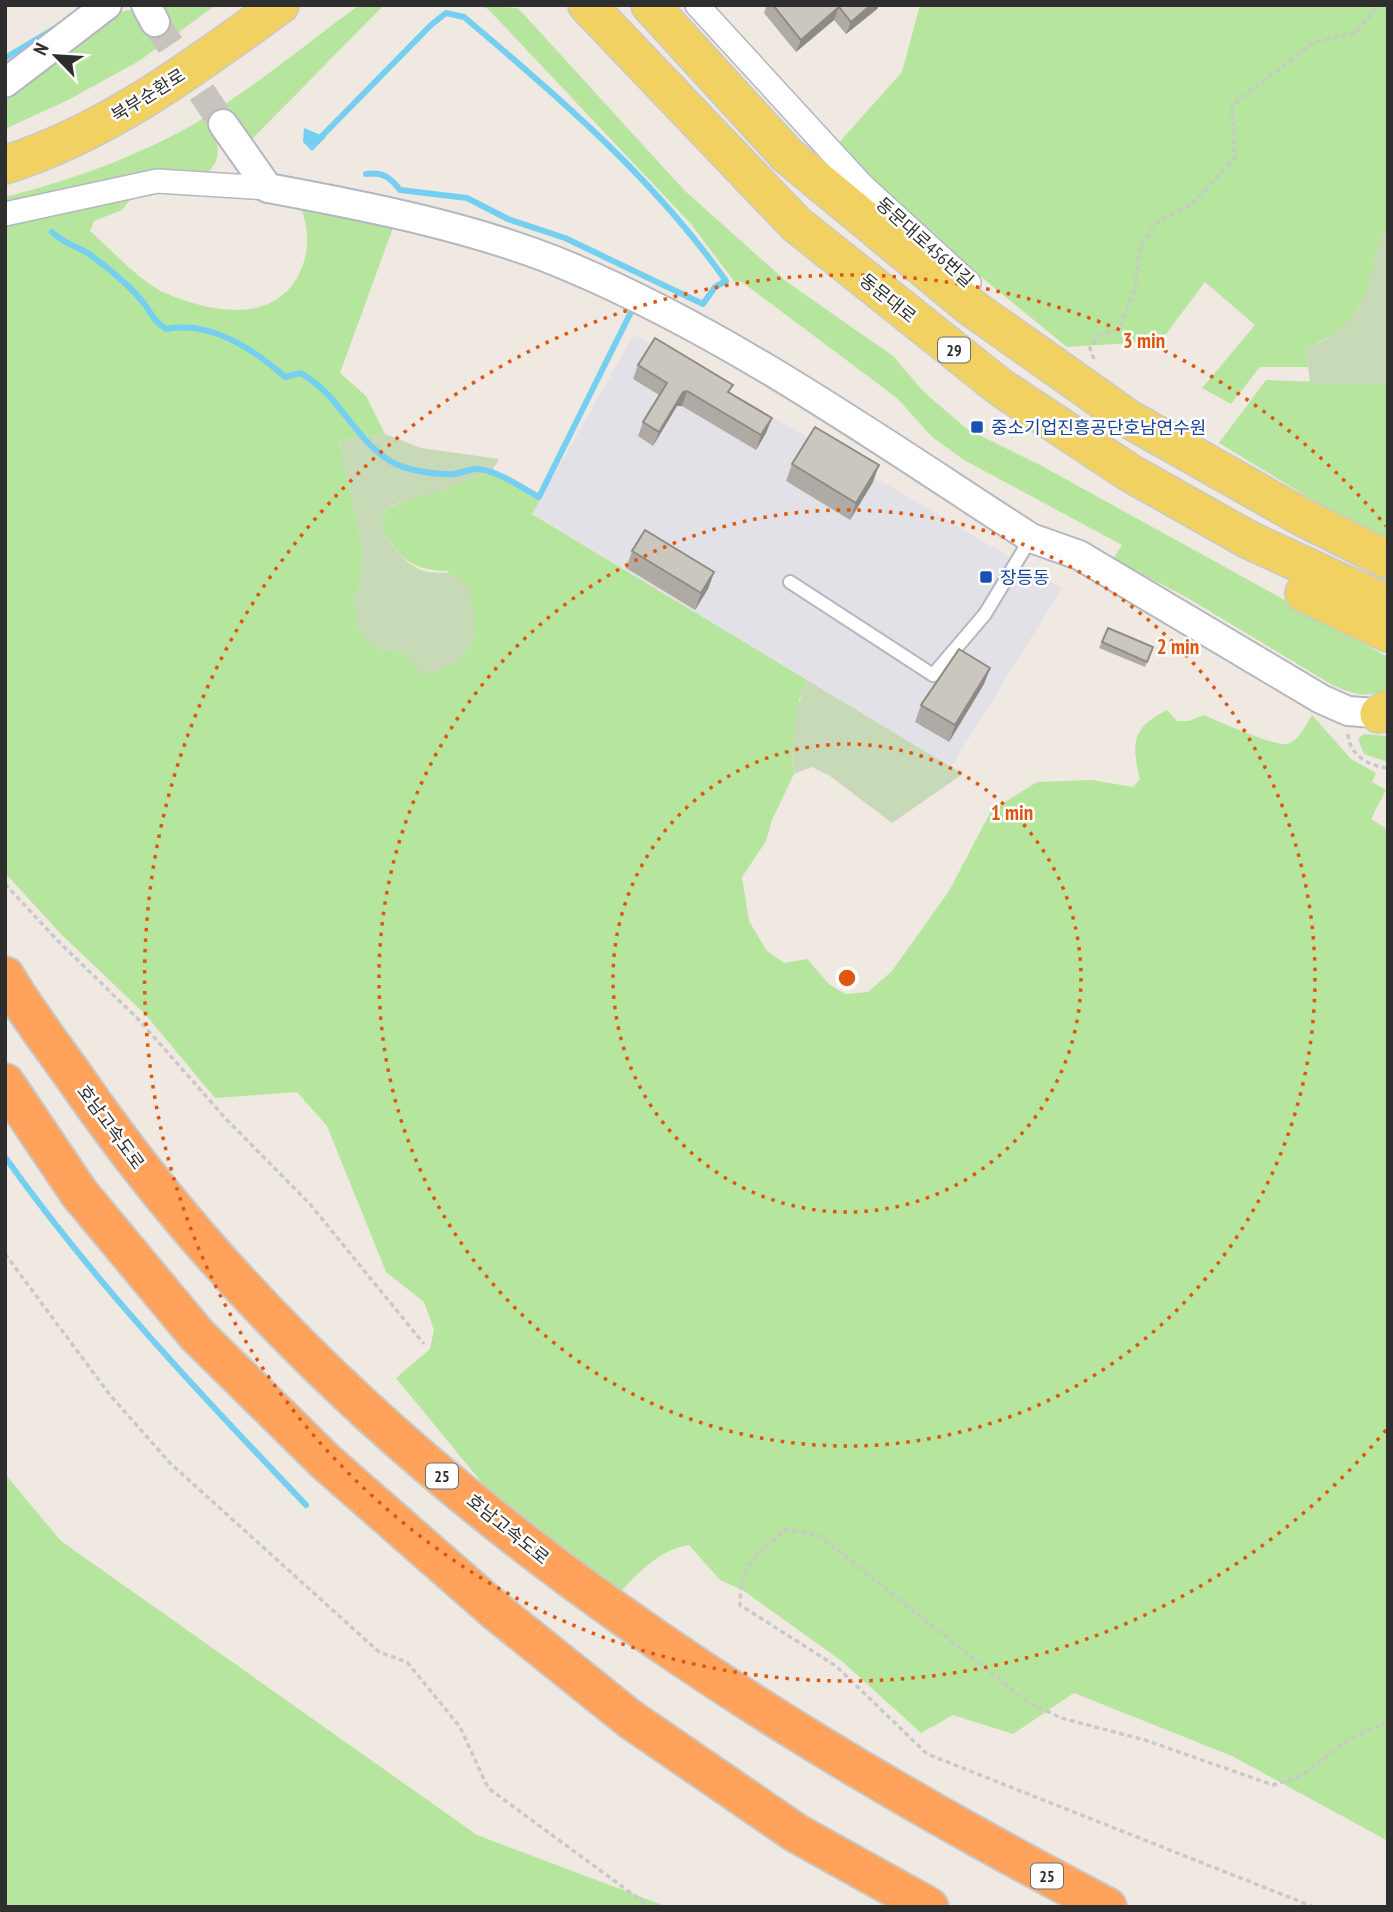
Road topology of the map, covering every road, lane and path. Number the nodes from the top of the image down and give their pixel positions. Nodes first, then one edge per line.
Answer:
1 (107, 5) edge
2 (280, 5) edge
3 (650, 5) edge
4 (697, 5) edge
5 (1379, 5) edge
6 (587, 8) edge
7 (5, 83) edge
8 (223, 124) tunnel mouth
9 (5, 165) edge
10 (268, 188) junction
11 (5, 214) edge
12 (1102, 380) junction
13 (1181, 446) junction
14 (1031, 538) junction
15 (1249, 540) junction
16 (1388, 560) edge
17 (790, 582) dead end
18 (1388, 604) edge
19 (1388, 633) edge
20 (1376, 712) edge
21 (1388, 768) edge
22 (5, 884) edge
23 (5, 976) edge
24 (5, 1083) edge
25 (5, 1254) edge
26 (424, 1345) dead end
27 (1388, 1722) edge
28 (650, 1907) edge
29 (929, 1907) edge
30 (1107, 1907) edge
31 (1314, 1907) edge

1 - 7 street
2 - 9 main road, 북부순환로
3 - 13 main road, 29
4 - 12 street, 동문대로456번길
5 - 12 path
6 - 15 main road, 동문대로 / 29
8 - 10 street
10 - 11 street
10 - 14 street
12 - 13 street, 동문대로456번길
13 - 16 main road, 29
14 - 17 lane
14 - 20 street
15 - 18 main road, 동문대로 / 29
15 - 19 main road
20 - 21 path
22 - 26 path
23 - 30 highway, 호남고속도로 / 25
24 - 29 highway
25 - 28 path
27 - 31 path

